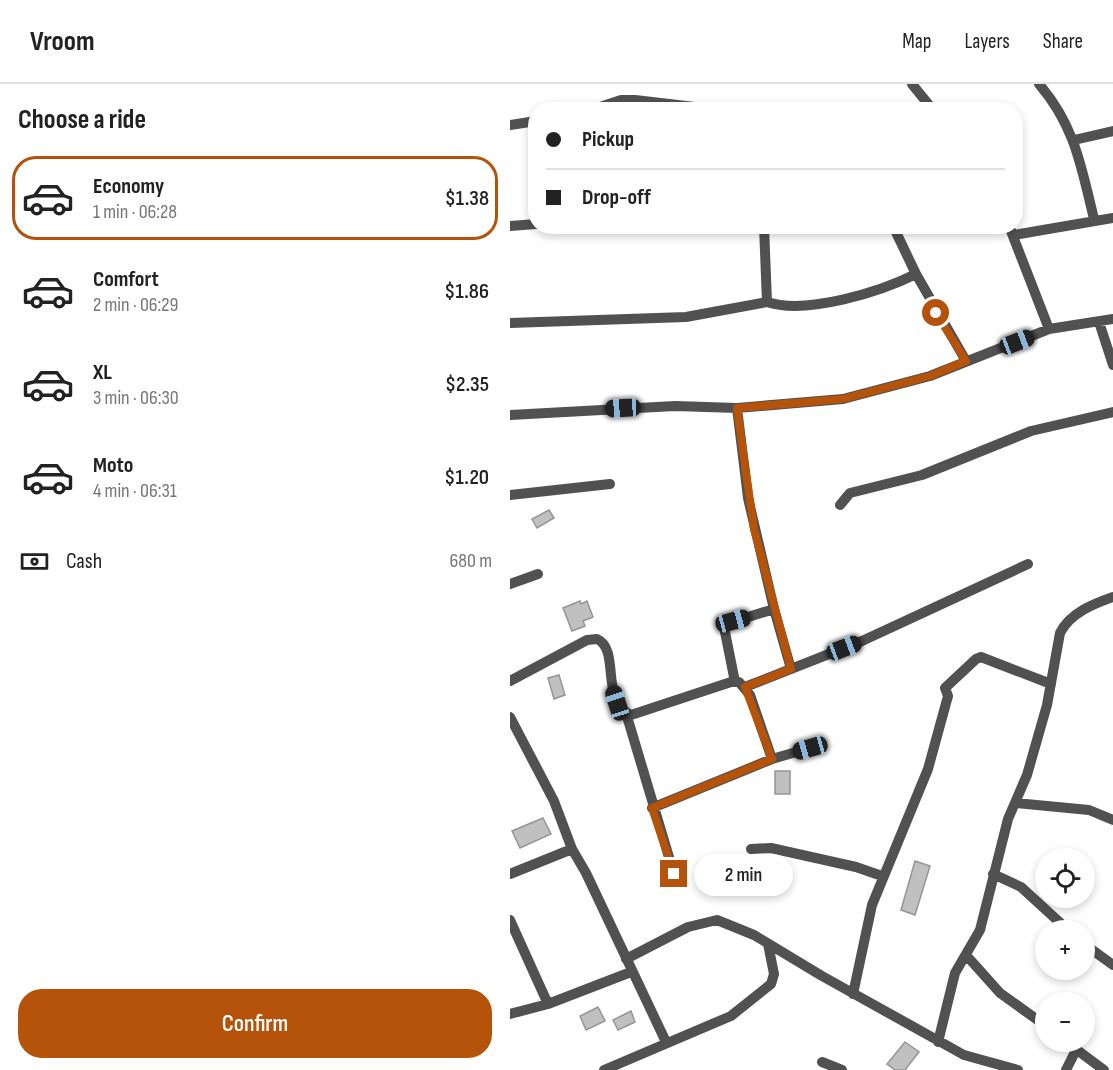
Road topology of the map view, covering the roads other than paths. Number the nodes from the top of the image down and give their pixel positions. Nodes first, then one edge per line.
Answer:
1 (912, 84) edge
2 (1039, 84) edge
3 (615, 102) edge
4 (652, 102) edge
5 (927, 102) edge
6 (528, 122) edge
7 (510, 125) edge
8 (1113, 131) edge
9 (1074, 140) junction
10 (1113, 218) edge
11 (1094, 219) junction
12 (528, 225) edge
13 (510, 226) edge
14 (1023, 229) edge
15 (764, 234) edge
16 (897, 234) edge
17 (1013, 234) edge
18 (916, 274) junction
19 (767, 302) junction
20 (1113, 319) edge
21 (1099, 322) junction
22 (510, 323) edge
23 (1050, 330) junction
24 (966, 361) junction
25 (1113, 364) edge
26 (737, 408) junction
27 (1113, 412) edge
28 (510, 415) edge
29 (610, 484) dead end
30 (510, 495) edge
31 (840, 505) dead end
32 (1028, 564) dead end
33 (538, 574) dead end
34 (510, 584) edge
35 (1113, 597) edge
36 (774, 609) junction
37 (791, 669) junction
38 (510, 681) edge
39 (740, 684) junction
40 (1052, 684) junction
41 (626, 713) junction
42 (510, 717) edge
43 (810, 748) dead end
44 (772, 759) junction
45 (1015, 803) junction
46 (652, 808) junction
47 (1113, 820) edge
48 (572, 849) junction
49 (751, 849) dead end
50 (510, 874) edge
51 (674, 874) dead end
52 (993, 874) junction
53 (882, 876) junction
54 (510, 920) edge
55 (1057, 920) edge
56 (768, 944) junction
57 (1095, 953) edge
58 (966, 956) junction
59 (626, 959) junction
60 (1113, 965) edge
61 (631, 972) junction
62 (853, 994) junction
63 (548, 1004) junction
64 (510, 1014) edge
65 (1035, 1018) edge
66 (666, 1042) junction
67 (938, 1042) junction
68 (1075, 1052) edge
69 (1079, 1052) edge
70 (822, 1062) dead end
71 (604, 1070) edge
72 (842, 1070) edge
73 (1018, 1070) edge
74 (1066, 1070) edge
75 (1104, 1070) edge

1 - 5 street
2 - 9 street
3 - 4 street
6 - 7 street
8 - 9 street
9 - 11 street
10 - 11 street
11 - 14 street
12 - 13 street
15 - 19 street
16 - 18 street
17 - 23 street
18 - 19 street
18 - 24 street
19 - 22 street
20 - 21 street
21 - 23 street
21 - 25 street
23 - 24 street
24 - 26 street
26 - 28 street
26 - 36 street
27 - 31 street
29 - 30 street
32 - 37 street
33 - 34 street
35 - 40 street
36 - 37 street
36 - 39 street
37 - 39 street
38 - 41 street
39 - 41 street
39 - 44 street
40 - 45 street
40 - 53 street
41 - 46 street
42 - 48 street
43 - 44 street
44 - 46 street
45 - 47 street
45 - 52 street
46 - 51 street
48 - 50 street
48 - 59 street
49 - 53 street
52 - 55 street
52 - 58 street
53 - 62 street
54 - 63 street
56 - 59 street
56 - 62 street
56 - 66 street
57 - 60 street
58 - 65 street
58 - 67 street
59 - 61 street
61 - 63 street
61 - 66 street
62 - 67 street
63 - 64 street
66 - 71 street
67 - 73 street
68 - 74 street
69 - 75 street
70 - 72 street

